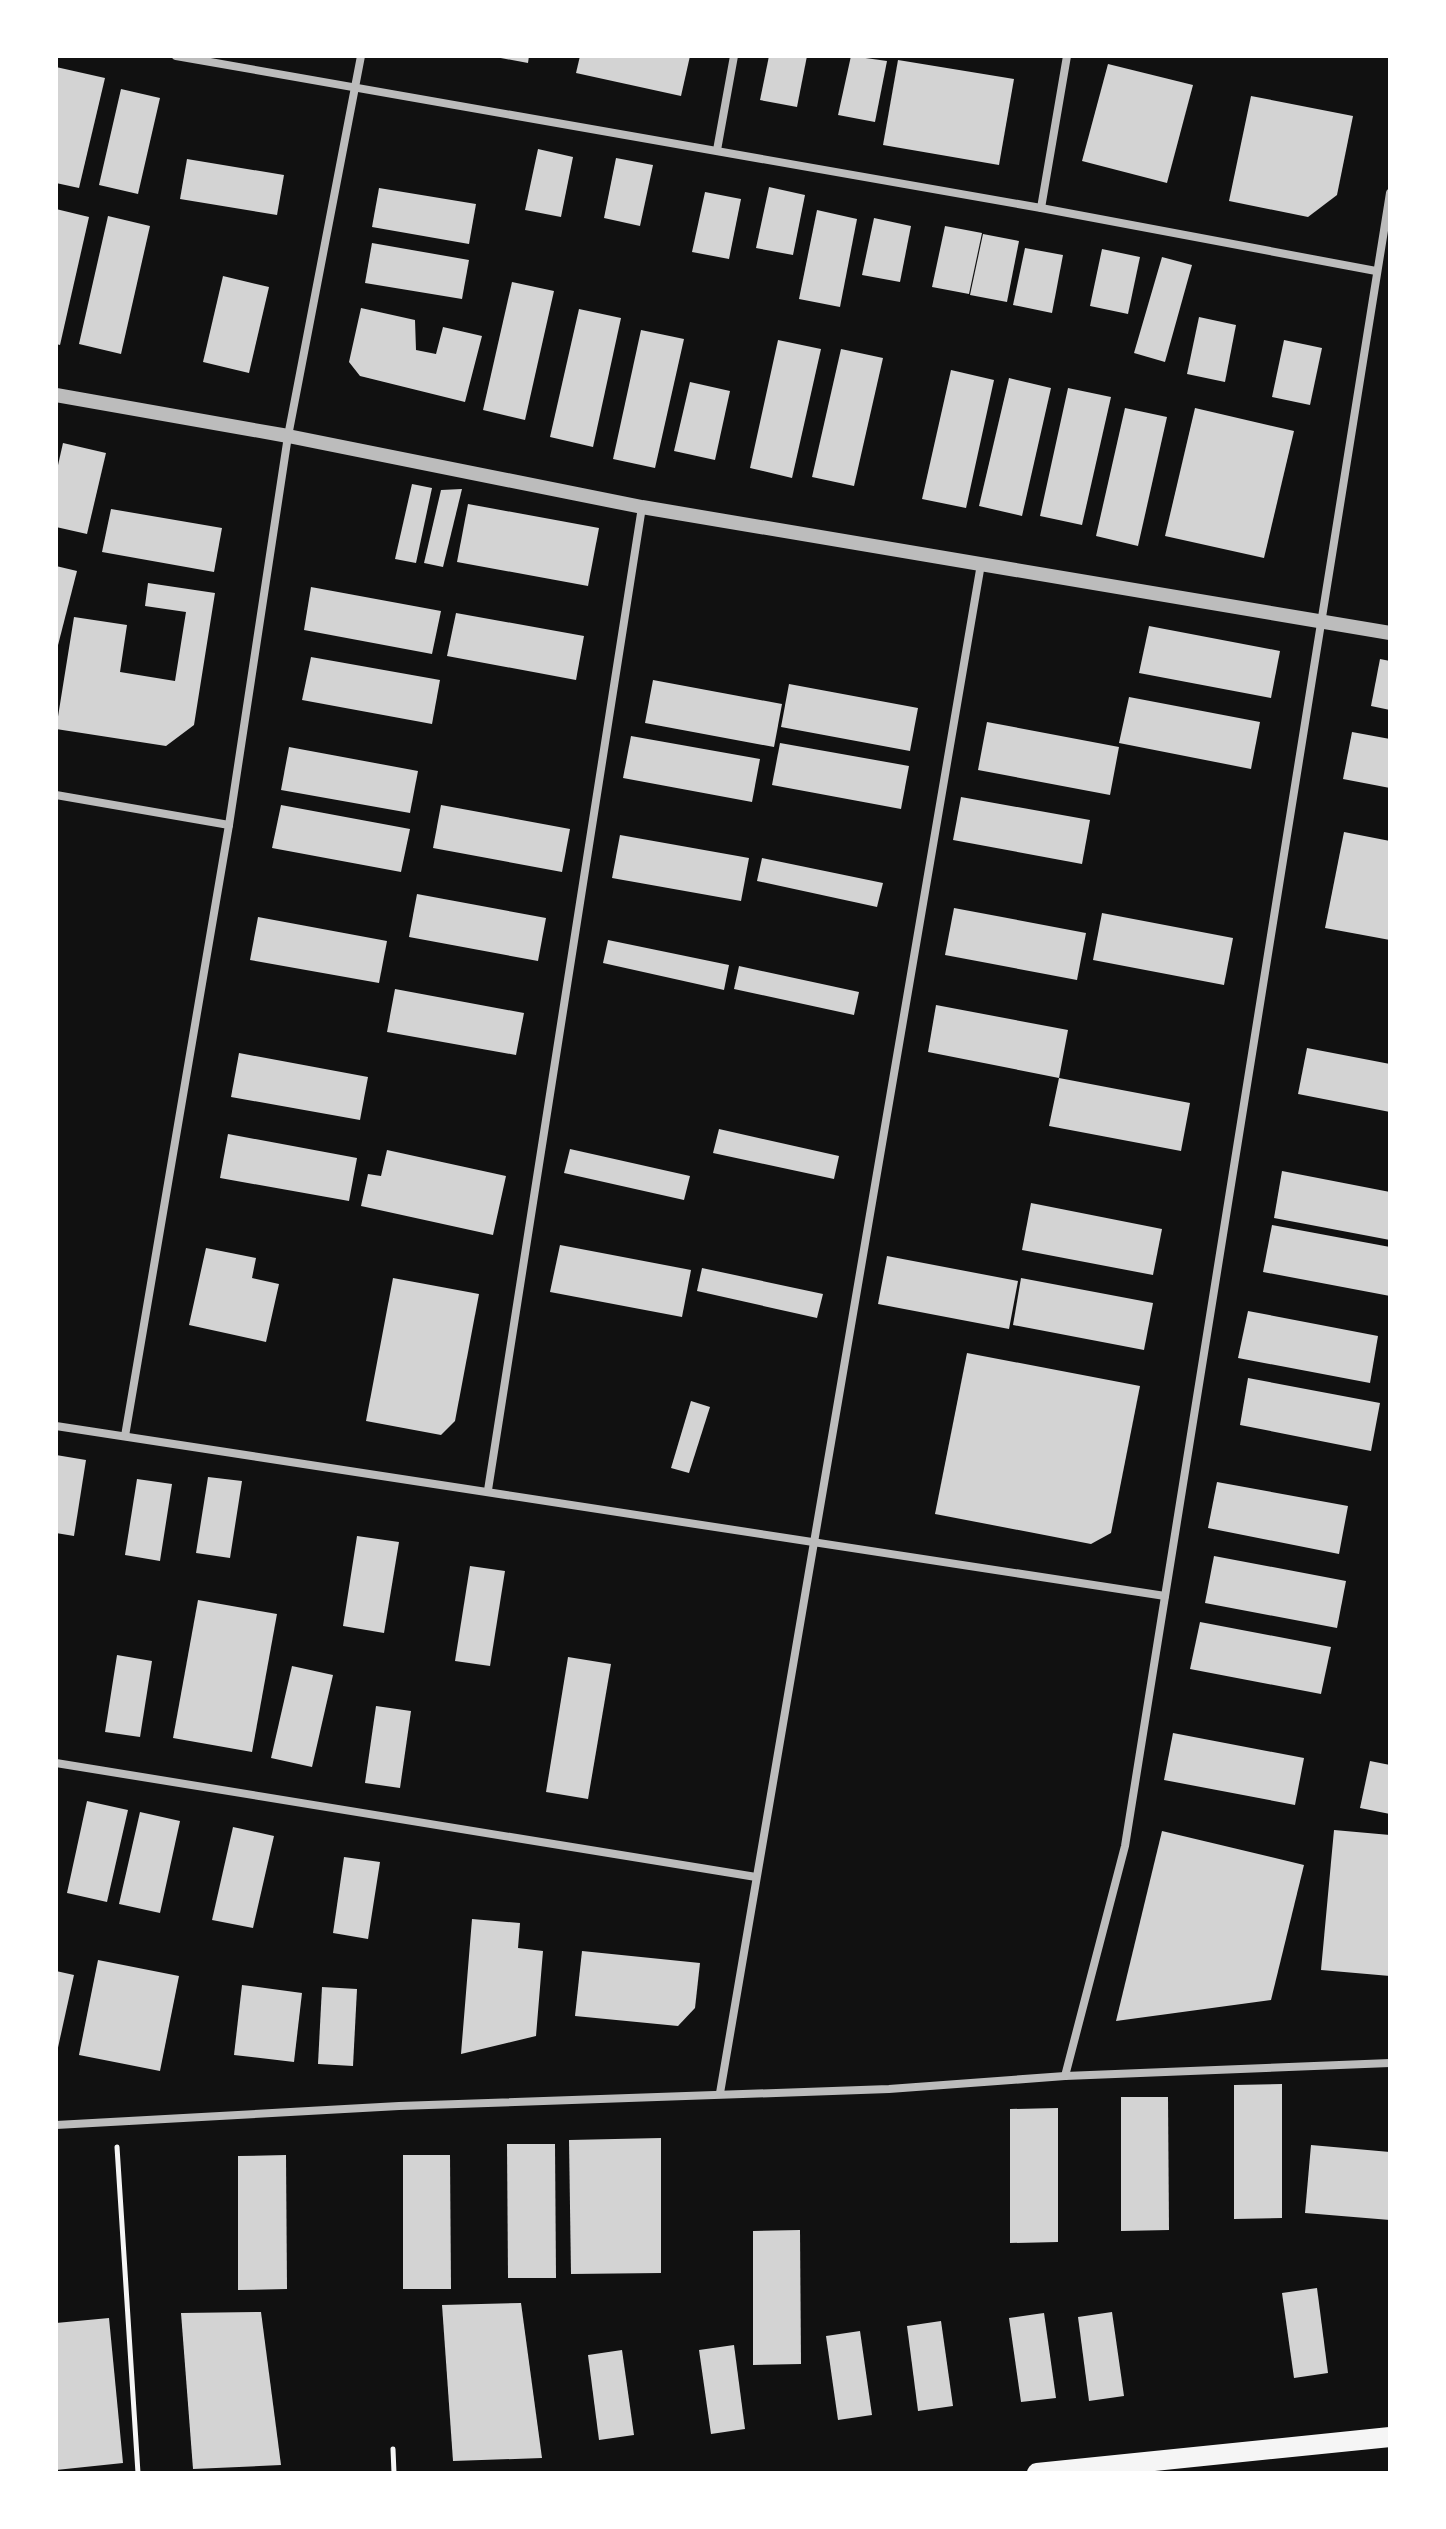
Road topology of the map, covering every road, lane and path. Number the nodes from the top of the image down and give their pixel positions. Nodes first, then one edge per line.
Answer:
1 (176, 56) edge
2 (361, 56) edge
3 (734, 56) edge
4 (1067, 56) edge
5 (356, 87) junction
6 (717, 150) junction
7 (1390, 193) edge
8 (1041, 208) junction
9 (1376, 271) junction
10 (56, 395) edge
11 (288, 436) junction
12 (642, 507) junction
13 (982, 561) junction
14 (1324, 619) junction
15 (1390, 633) edge
16 (56, 795) edge
17 (229, 825) junction
18 (56, 1426) edge
19 (125, 1436) junction
20 (488, 1490) junction
21 (816, 1545) junction
22 (1165, 1596) junction
23 (56, 1763) edge
24 (756, 1877) junction
25 (1390, 2063) edge
26 (1065, 2076) junction
27 (720, 2093) junction
28 (116, 2122) junction
29 (56, 2125) edge
30 (1390, 2437) edge
31 (393, 2449) dead end
32 (138, 2473) edge
33 (394, 2473) edge
34 (1037, 2473) edge

1 - 5 street
2 - 5 street
3 - 6 street
4 - 8 street
5 - 6 street
5 - 11 street
6 - 8 street
7 - 9 street
8 - 9 street
9 - 14 street
10 - 11 street
11 - 12 street
11 - 17 street
12 - 13 street
12 - 20 street
13 - 14 street
13 - 21 street
14 - 15 street
14 - 22 street
16 - 17 street
17 - 19 street
18 - 19 street
19 - 20 street
20 - 21 street
21 - 22 street
21 - 24 street
22 - 26 street
23 - 24 street
24 - 27 street
25 - 26 street
26 - 27 street
27 - 28 street
28 - 29 street
28 - 32 path
30 - 34 main road
31 - 33 path

